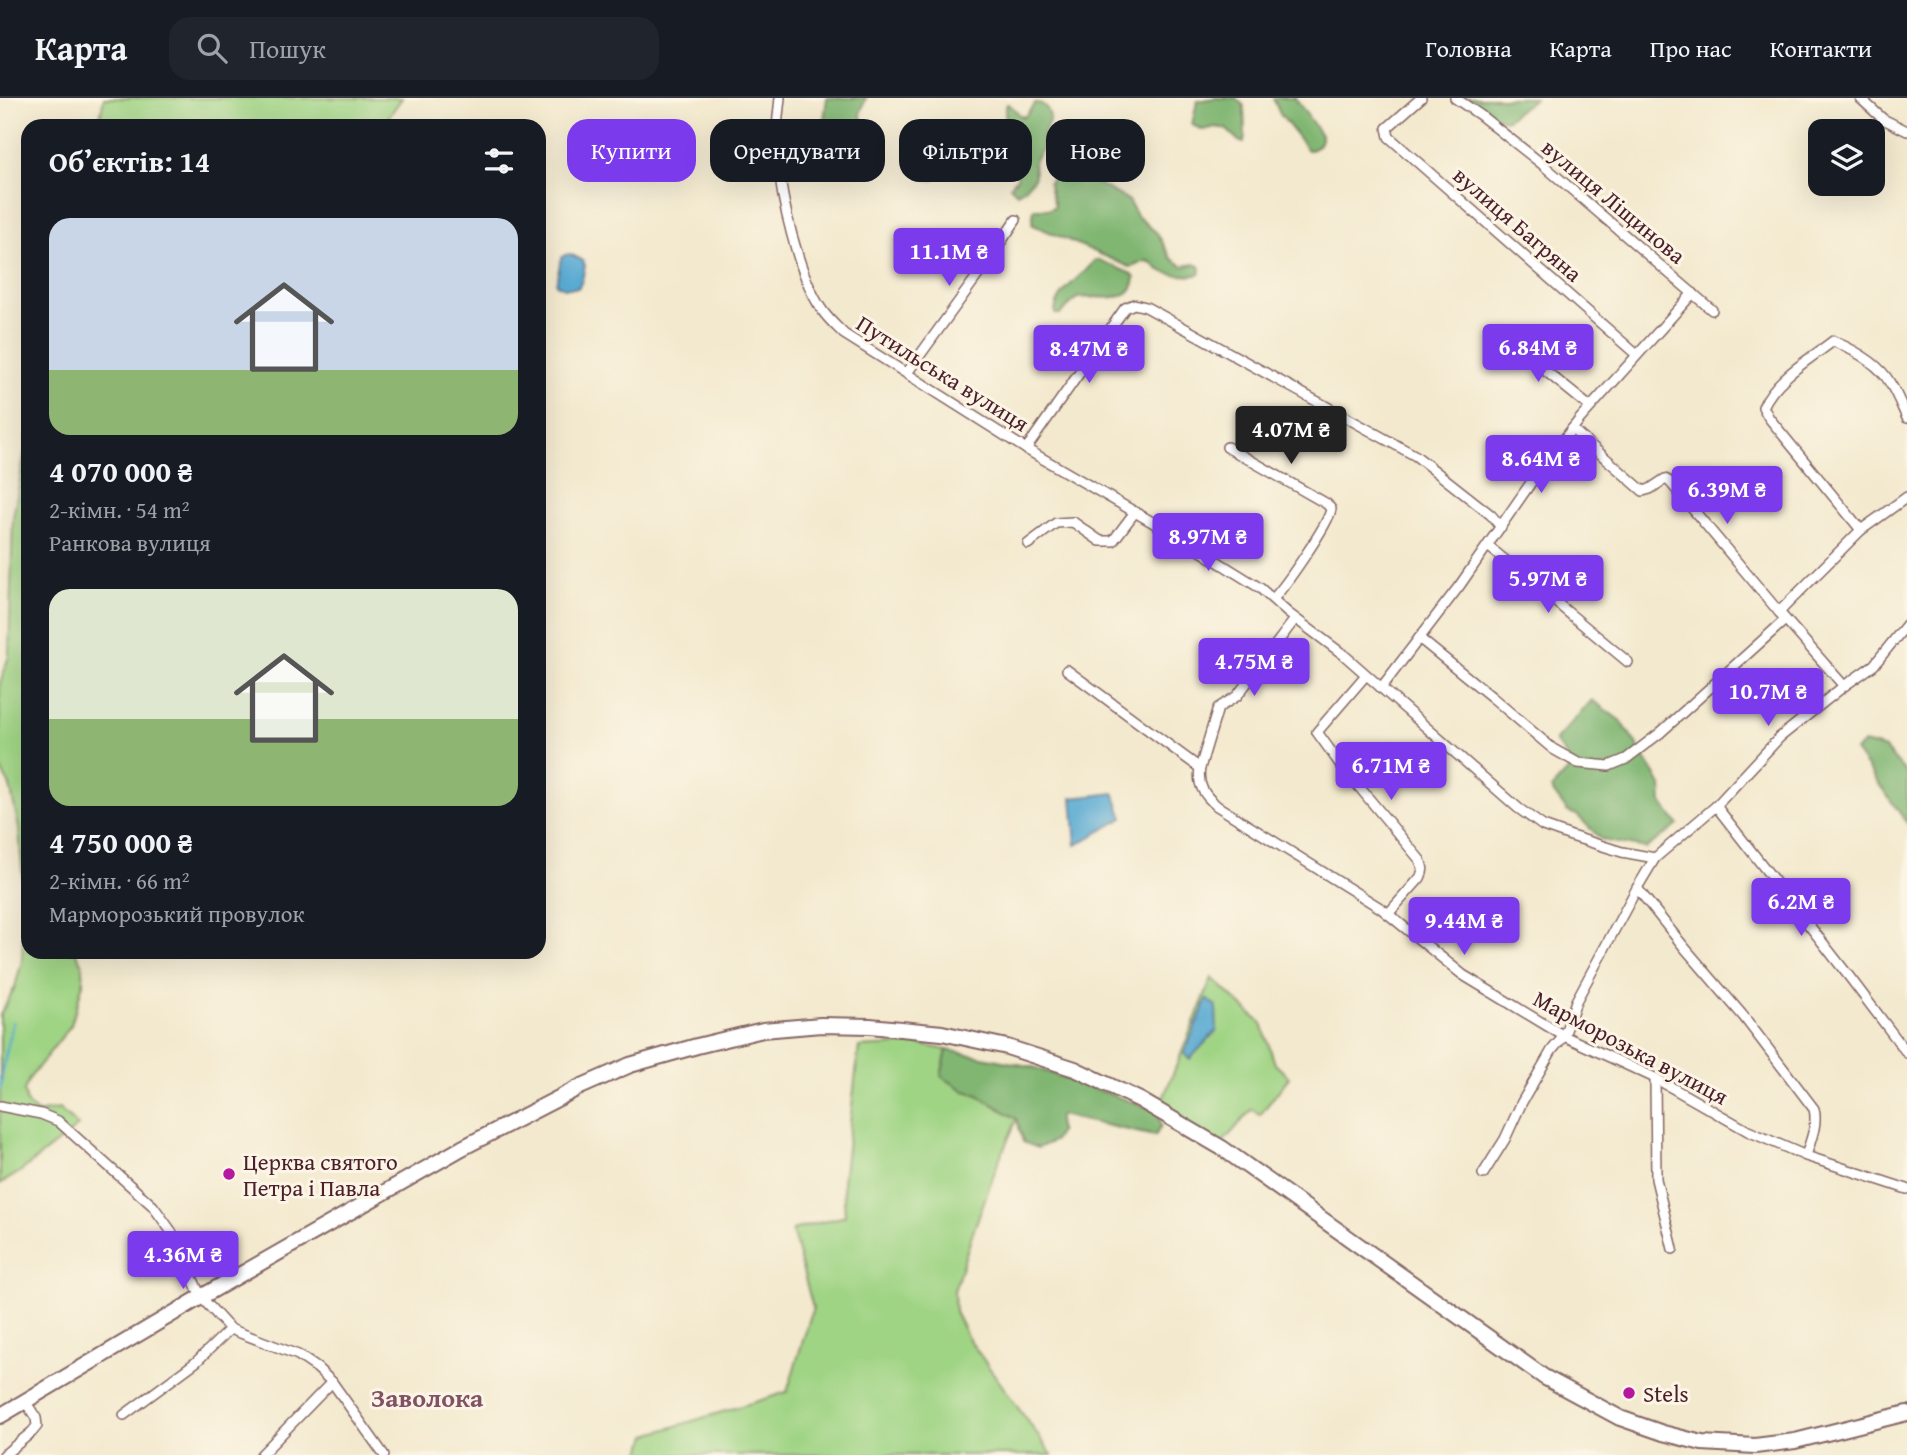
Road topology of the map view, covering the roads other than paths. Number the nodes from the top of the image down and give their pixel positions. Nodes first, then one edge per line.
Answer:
1 (780, 98) edge
2 (1421, 98) edge
3 (1455, 98) edge
4 (1860, 98) edge
5 (1907, 131) edge
6 (1016, 220) dead end
7 (1693, 293) junction
8 (1712, 310) dead end
9 (1505, 338) dead end
10 (1637, 355) junction
11 (907, 373) junction
12 (1590, 407) junction
13 (1907, 418) edge
14 (1572, 429) junction
15 (1227, 447) dead end
16 (1026, 449) junction
17 (1907, 497) edge
18 (1135, 512) junction
19 (1501, 527) junction
20 (1861, 530) junction
21 (1028, 544) dead end
22 (1488, 546) junction
23 (1273, 599) junction
24 (1779, 612) junction
25 (1296, 619) junction
26 (1786, 620) junction
27 (1907, 624) edge
28 (1419, 638) junction
29 (1628, 662) dead end
30 (1067, 670) dead end
31 (1366, 675) junction
32 (1844, 686) junction
33 (1381, 688) junction
34 (1200, 768) junction
35 (1716, 806) junction
36 (1655, 858) junction
37 (1637, 888) junction
38 (1388, 914) junction
39 (1564, 1036) junction
40 (1907, 1053) edge
41 (1655, 1079) junction
42 (0, 1106) edge
43 (1806, 1156) junction
44 (1483, 1174) dead end
45 (1907, 1189) edge
46 (1673, 1249) dead end
47 (201, 1297) junction
48 (230, 1329) junction
49 (332, 1382) junction
50 (25, 1401) junction
51 (1907, 1413) edge
52 (124, 1415) dead end
53 (0, 1416) edge
54 (1751, 1450) edge
55 (4, 1455) edge
56 (261, 1455) edge
57 (384, 1455) edge

1 - 11 street, Путильська вулиця
2 - 10 street, вулиця Багряна
3 - 7 street, вулиця Ліщинова
4 - 5 street
6 - 11 street
7 - 8 street, вулиця Ліщинова
7 - 10 street
9 - 12 street
10 - 12 street
11 - 16 street, Путильська вулиця
12 - 14 street
13 - 20 street
14 - 19 street
14 - 24 street
15 - 23 street
16 - 18 street, Путильська вулиця
16 - 19 street
17 - 20 street
18 - 21 street
18 - 23 street, Путильська вулиця
19 - 22 street
20 - 24 street
22 - 28 street
22 - 29 street
23 - 25 street, Путильська вулиця
24 - 26 street
25 - 31 street, Путильська вулиця
25 - 34 street
26 - 28 street
26 - 32 street
27 - 32 street
28 - 33 street
30 - 34 street
31 - 33 street, Путильська вулиця
31 - 38 street
32 - 35 street
33 - 36 street, Путильська вулиця
34 - 38 street, Марморозька вулиця
35 - 36 street
35 - 40 street
36 - 37 street
37 - 39 street
37 - 43 street
38 - 39 street, Марморозька вулиця
39 - 41 street, Марморозька вулиця
39 - 44 street
41 - 43 street, Марморозька вулиця
41 - 46 street
42 - 47 street
43 - 45 street, Марморозька вулиця
47 - 48 street
47 - 50 main road
47 - 54 main road
48 - 49 street
48 - 52 street
49 - 56 street
49 - 57 street
50 - 53 main road
50 - 55 street
51 - 54 main road

